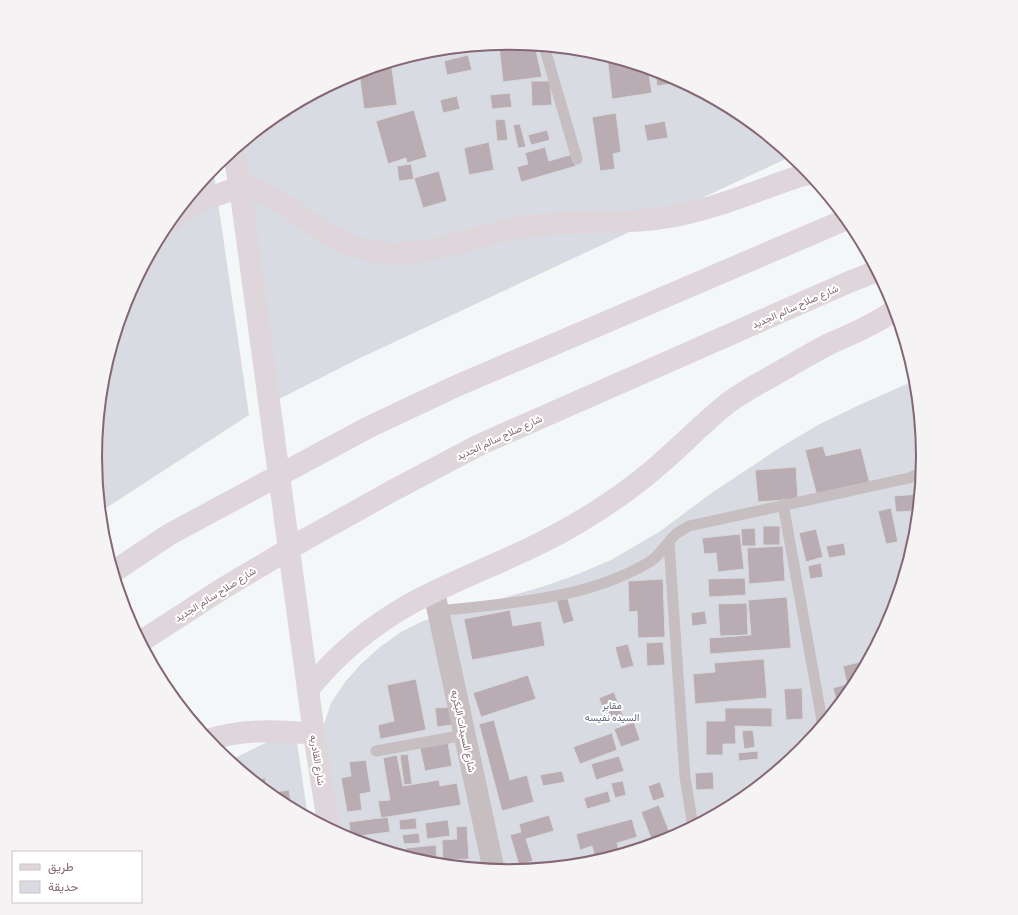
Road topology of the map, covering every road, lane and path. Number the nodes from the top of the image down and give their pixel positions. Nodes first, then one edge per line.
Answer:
1 (546, 52) edge
2 (234, 156) edge
3 (577, 160) dead end
4 (803, 175) edge
5 (240, 187) junction
6 (186, 209) edge
7 (839, 222) edge
8 (872, 273) edge
9 (890, 313) edge
10 (916, 475) edge
11 (783, 504) junction
12 (669, 543) junction
13 (117, 569) edge
14 (436, 602) junction
15 (145, 639) edge
16 (308, 690) junction
17 (821, 719) edge
18 (314, 734) junction
19 (465, 735) junction
20 (214, 738) edge
21 (376, 751) dead end
22 (692, 821) edge
23 (328, 822) edge
24 (493, 864) edge

1 - 3 lane
2 - 5 main road, شارع القادريه
4 - 5 main road
5 - 6 main road
5 - 16 main road, شارع القادريه
7 - 13 main road
8 - 15 main road, شارع صلاح سالم الجديد
9 - 14 main road
10 - 11 lane
11 - 12 lane
11 - 17 lane
12 - 14 lane
12 - 22 lane
14 - 16 main road
14 - 19 street, شارع السيدات البكريه
16 - 18 main road, شارع القادريه
18 - 20 main road
18 - 23 main road, شارع القادريه
19 - 21 lane
19 - 24 street, شارع السيدات البكريه

